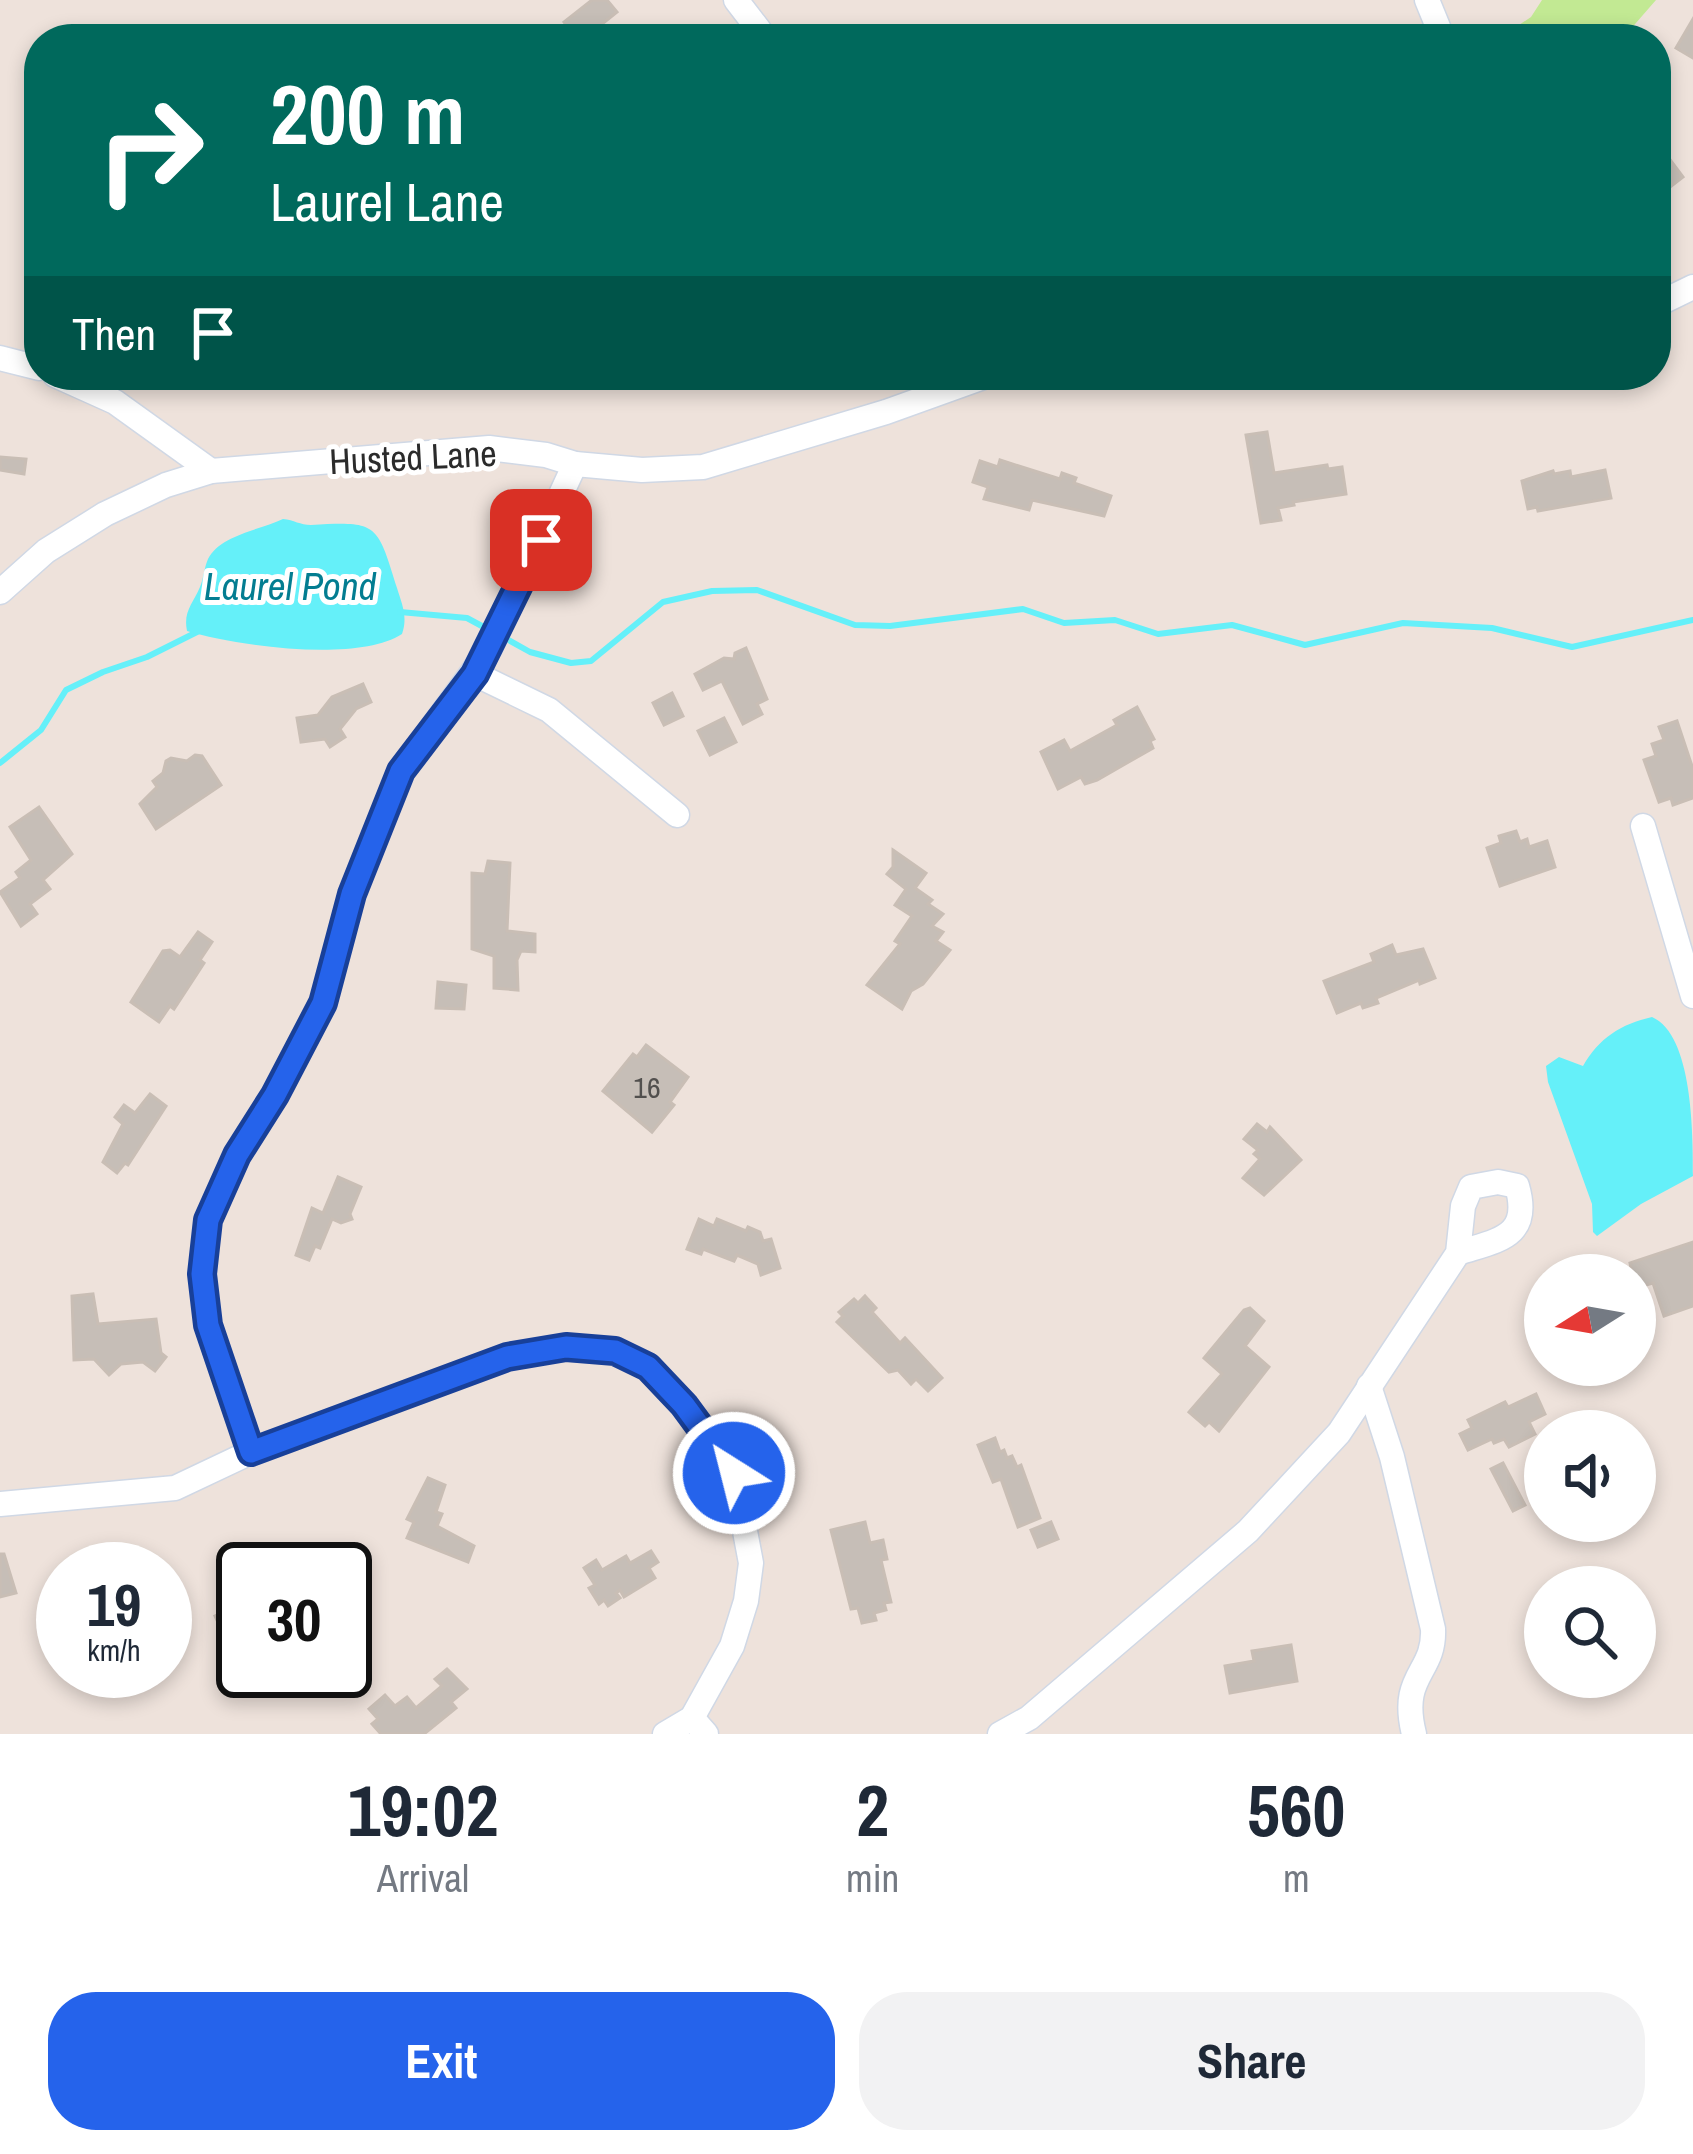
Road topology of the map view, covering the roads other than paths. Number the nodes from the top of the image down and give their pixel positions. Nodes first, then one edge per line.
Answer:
1 (736, 0) edge
2 (754, 24) edge
3 (88, 390) edge
4 (947, 390) edge
5 (575, 464) junction
6 (211, 471) junction
7 (0, 592) edge
8 (475, 674) junction
9 (677, 815) dead end
10 (1643, 826) dead end
11 (1693, 996) edge
12 (1458, 1253) dead end
13 (1369, 1386) junction
14 (251, 1452) junction
15 (0, 1504) edge
16 (699, 1726) edge
17 (665, 1734) edge
18 (1000, 1734) edge
19 (1414, 1734) edge

1 - 2 street
3 - 6 street
4 - 5 street, Husted Lane
5 - 6 street, Husted Lane
5 - 8 street
6 - 7 street, Husted Lane
8 - 9 street
8 - 14 street
10 - 11 street
12 - 13 street
13 - 18 street
13 - 19 street
14 - 15 street
14 - 16 street
16 - 17 street

